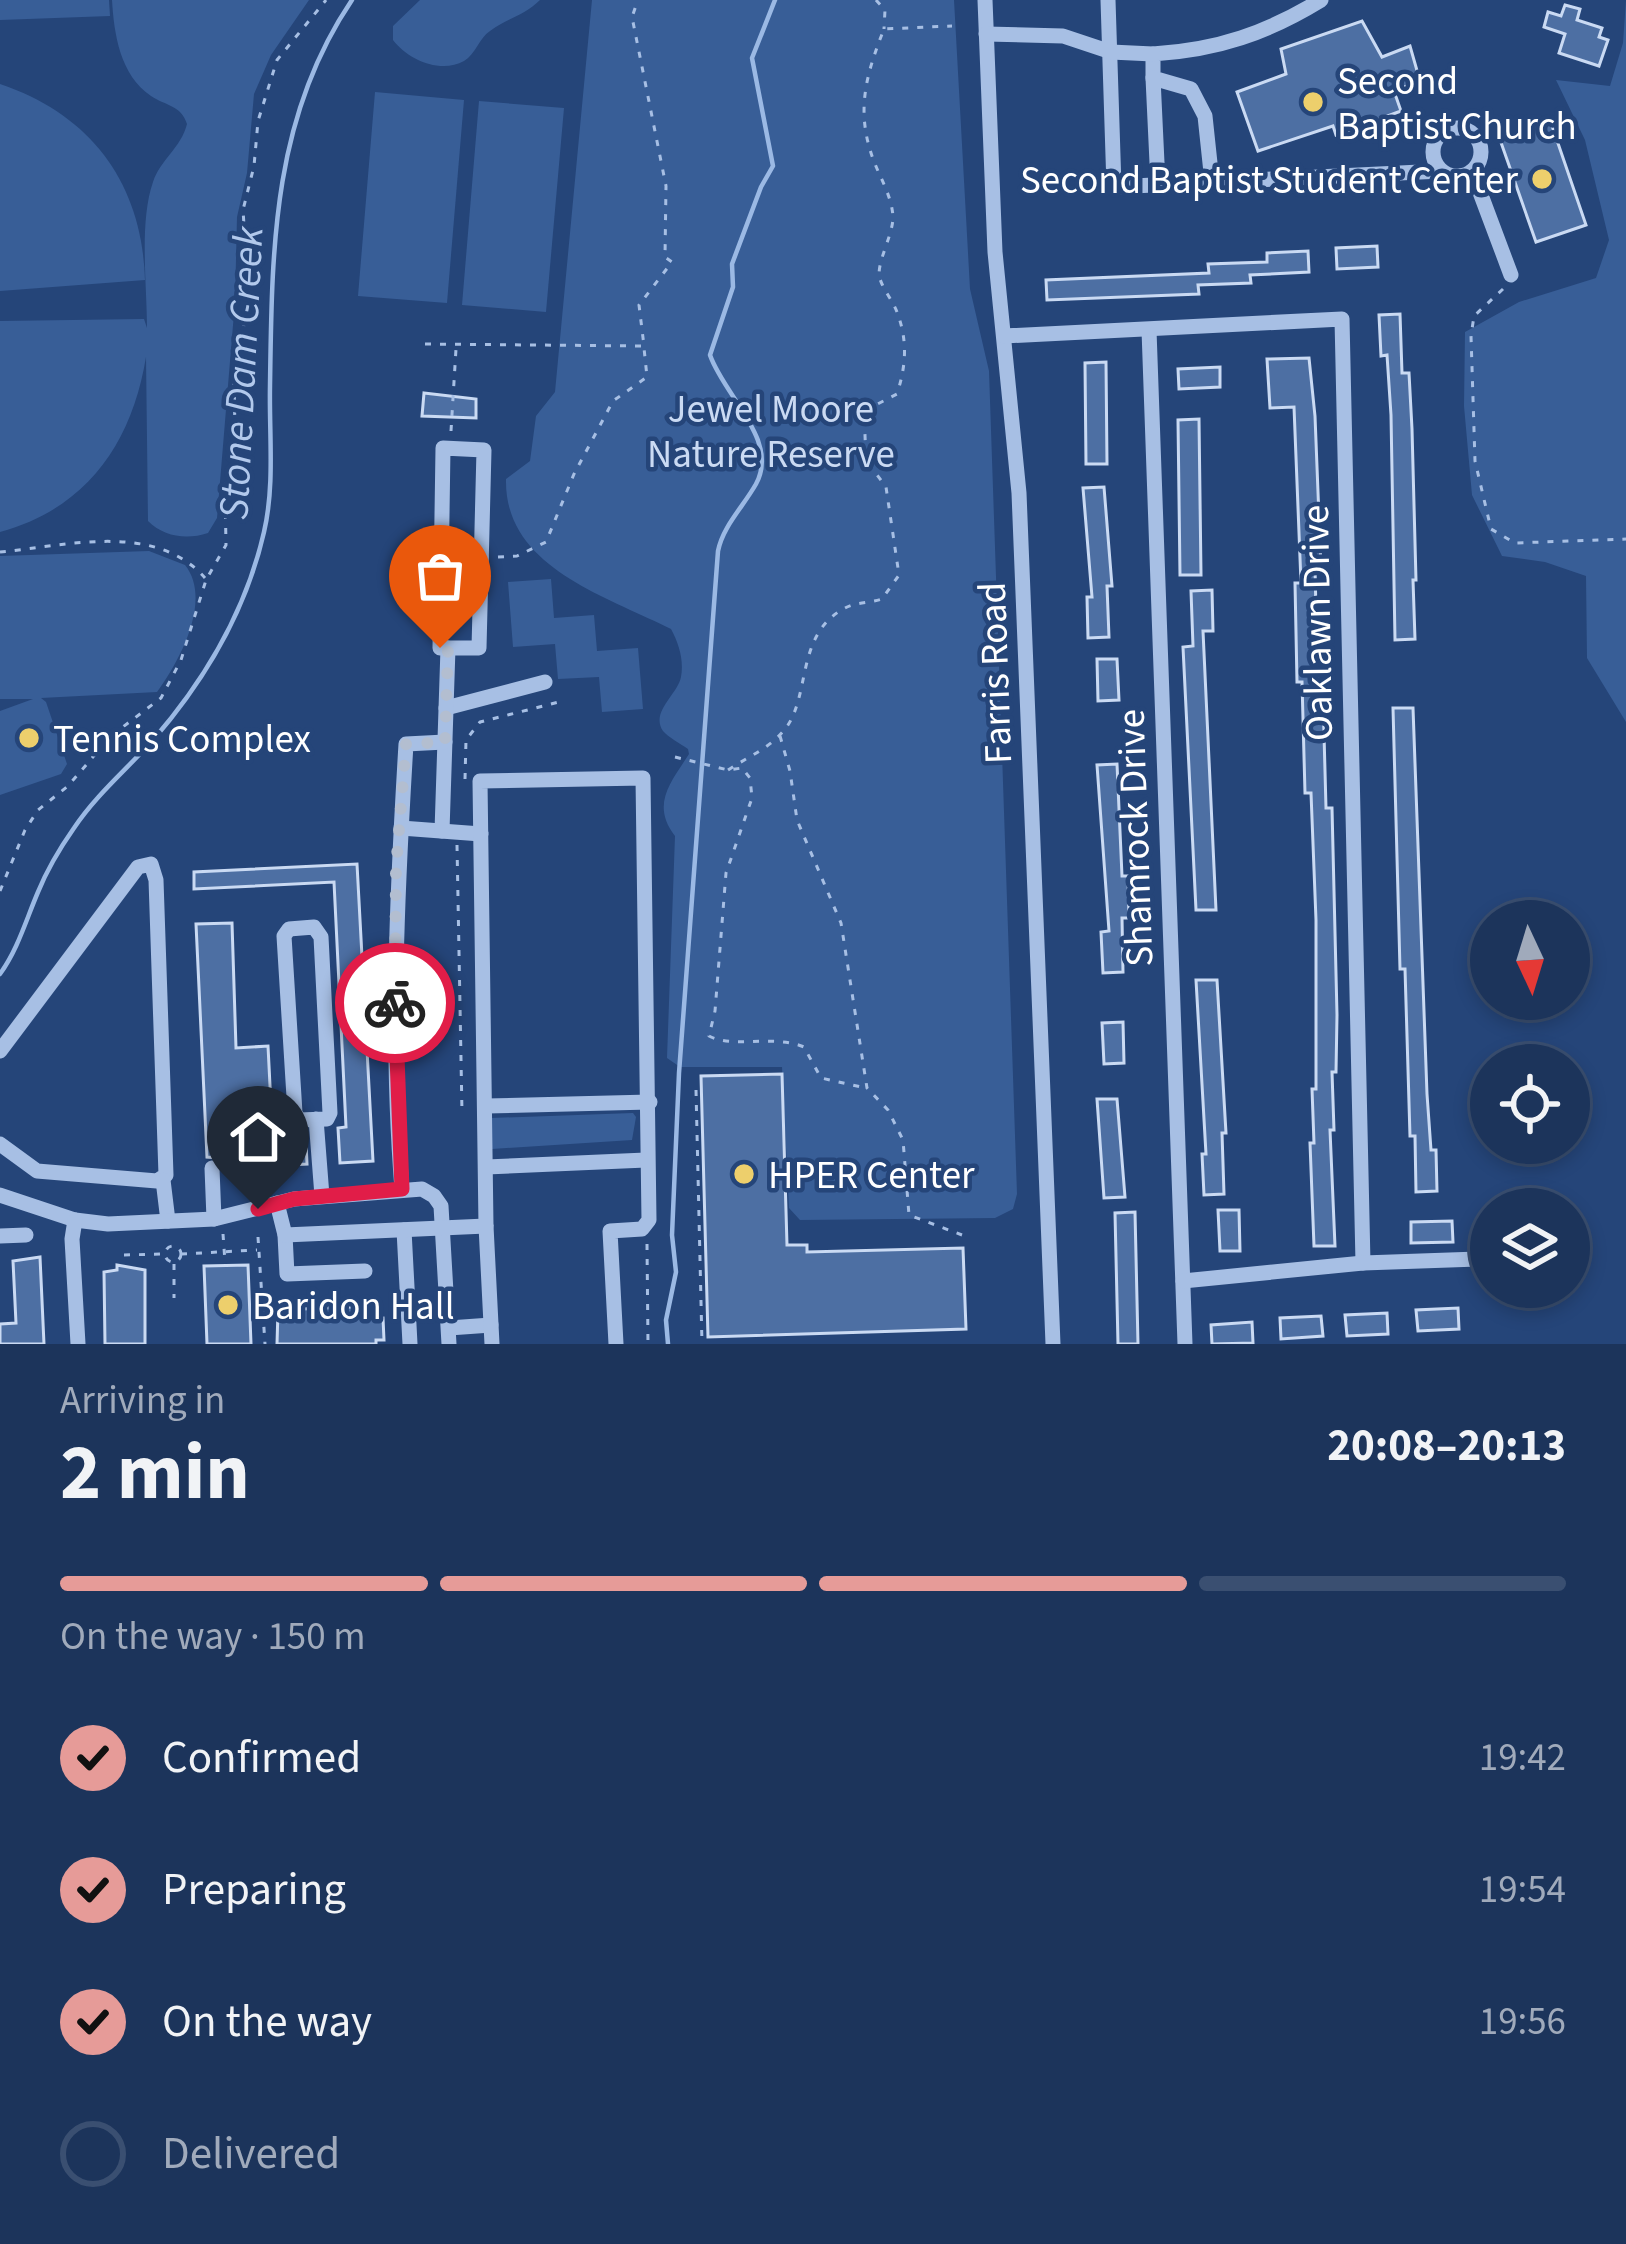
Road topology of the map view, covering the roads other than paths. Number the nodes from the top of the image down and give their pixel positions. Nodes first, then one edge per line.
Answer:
1 (985, 0) edge
2 (1108, 0) edge
3 (1322, 0) edge
4 (986, 34) junction
5 (1111, 52) junction
6 (1154, 54) junction
7 (1153, 78) junction
8 (1442, 171) junction
9 (1472, 171) junction
10 (1212, 182) junction
11 (1158, 184) junction
12 (1511, 275) road end
13 (1149, 330) junction
14 (1004, 336) junction
15 (440, 556) junction
16 (490, 557) junction
17 (448, 648) junction
18 (545, 682) dead end
19 (446, 708) junction
20 (445, 742) junction
21 (401, 828) junction
22 (442, 831) junction
23 (481, 834) junction
24 (0, 1051) edge
25 (650, 1102) junction
26 (486, 1106) junction
27 (316, 1119) junction
28 (0, 1144) edge
29 (646, 1160) junction
30 (486, 1166) junction
31 (212, 1168) dead end
32 (163, 1180) junction
33 (402, 1189) junction
34 (0, 1195) edge
35 (322, 1196) junction
36 (277, 1203) junction
37 (75, 1220) junction
38 (218, 1222) junction
39 (486, 1226) junction
40 (170, 1228) junction
41 (444, 1228) junction
42 (404, 1230) junction
43 (26, 1235) dead end
44 (285, 1235) junction
45 (0, 1236) edge
46 (1470, 1258) edge
47 (1363, 1263) junction
48 (365, 1271) dead end
49 (1183, 1281) junction
50 (491, 1325) junction
51 (449, 1336) edge
52 (78, 1344) edge
53 (410, 1344) edge
54 (492, 1344) edge
55 (616, 1344) edge
56 (1053, 1344) edge
57 (1185, 1344) edge

1 - 4 street, Farris Road
2 - 5 street
3 - 6 street
4 - 5 street
4 - 14 street, Farris Road
5 - 6 street
5 - 11 street
6 - 7 street
7 - 10 street
7 - 11 street
8 - 9 street
8 - 9 street
8 - 10 street
9 - 12 street
10 - 11 street
13 - 14 street, Oaklawn Drive
13 - 47 street, Oaklawn Drive
13 - 49 street, Shamrock Drive
14 - 56 street, Farris Road
15 - 16 street
15 - 16 street
15 - 17 street
16 - 17 street
17 - 19 street
18 - 19 street
19 - 20 street
20 - 21 street
20 - 22 street
21 - 22 street
21 - 33 street
22 - 23 street
23 - 25 street
23 - 26 street
24 - 32 street
25 - 26 street
25 - 29 street
26 - 30 street
27 - 27 street
27 - 35 street
28 - 32 street
29 - 30 street
29 - 55 street
30 - 39 street
31 - 38 street
32 - 40 street
33 - 35 street
33 - 41 street
34 - 37 street
35 - 36 street
36 - 38 street
36 - 44 street
37 - 40 street
37 - 52 street
38 - 40 street
39 - 41 street
39 - 50 street
41 - 42 street
41 - 51 street
42 - 44 street
42 - 53 street
43 - 45 street
44 - 48 street
46 - 47 street
47 - 49 street
49 - 57 street, Shamrock Drive
50 - 51 street
50 - 54 street

